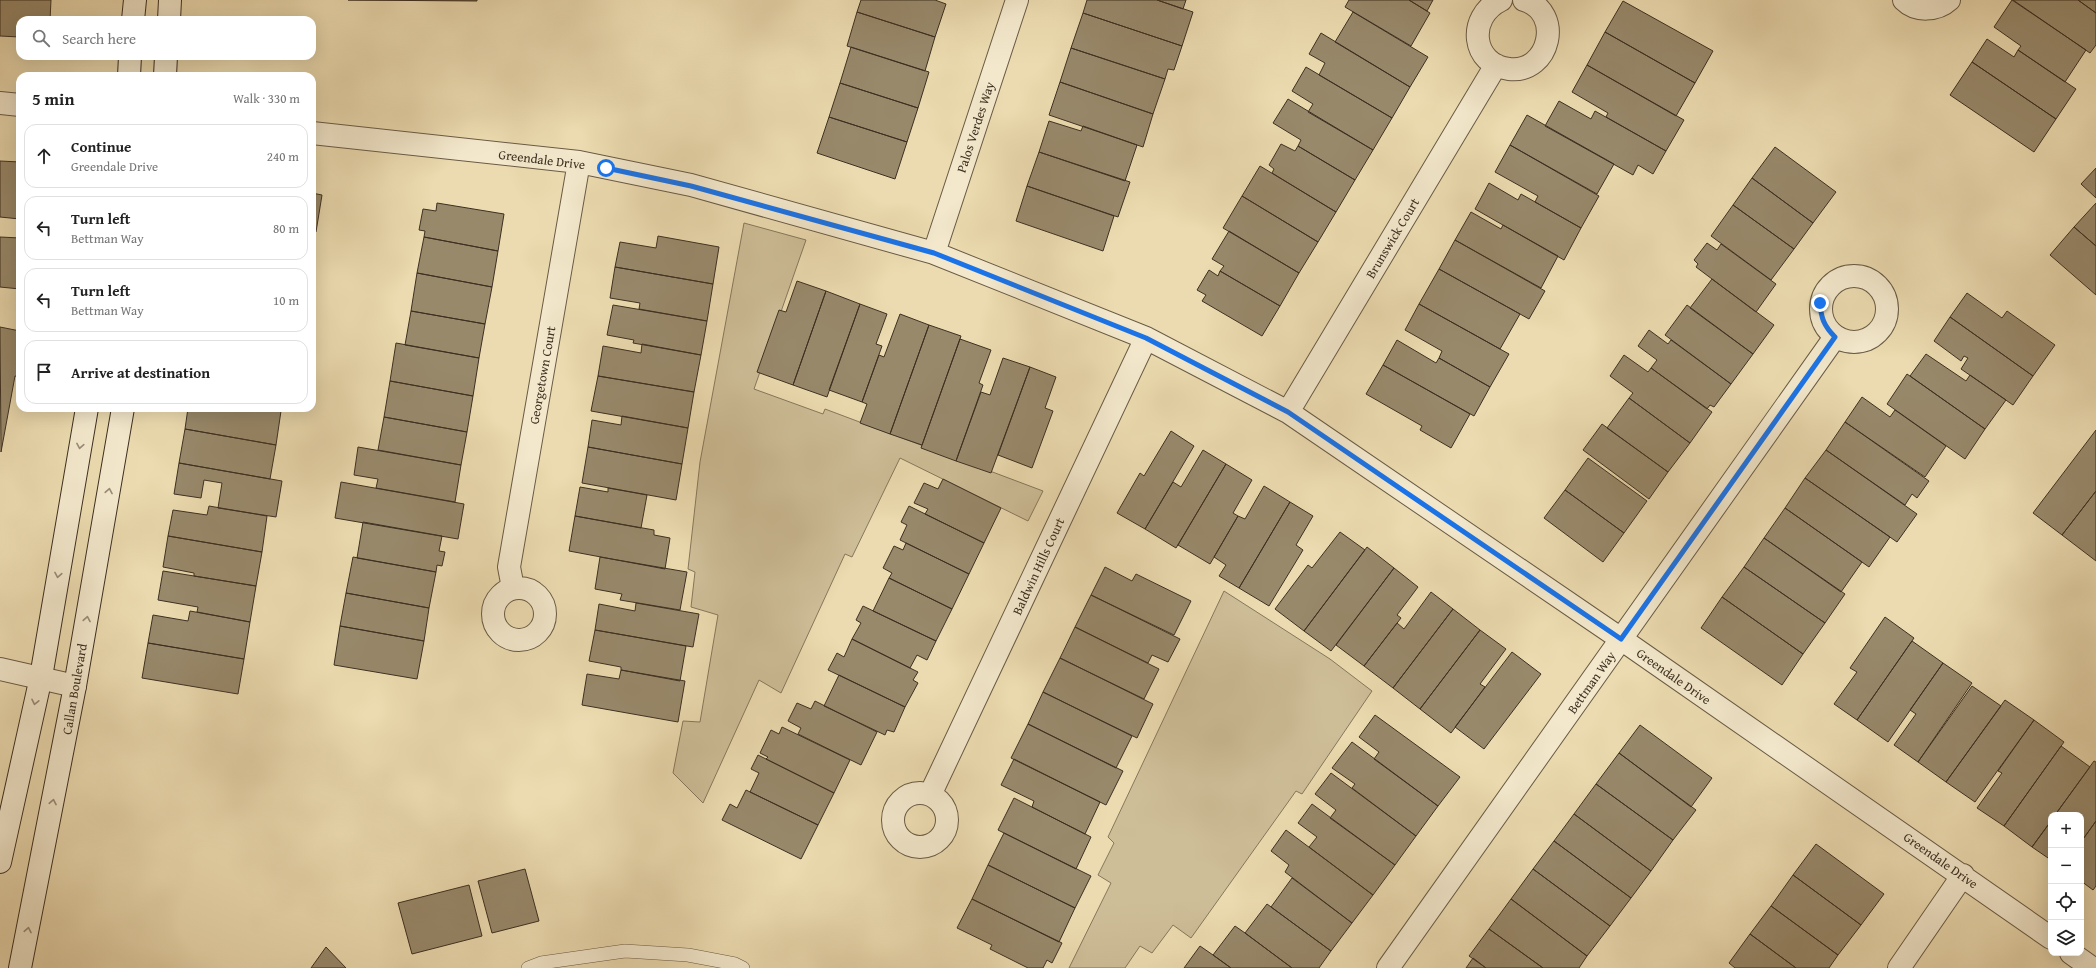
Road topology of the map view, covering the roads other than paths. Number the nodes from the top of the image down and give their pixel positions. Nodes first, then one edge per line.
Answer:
1 (135, 0) edge
2 (170, 0) edge
3 (1016, 0) edge
4 (1501, 0) edge
5 (1524, 0) edge
6 (1904, 0) edge
7 (1949, 0) edge
8 (133, 16) edge
9 (169, 16) edge
10 (130, 60) edge
11 (166, 60) edge
12 (1496, 65) junction
13 (129, 72) edge
14 (165, 72) edge
15 (0, 103) edge
16 (16, 105) edge
17 (316, 133) edge
18 (579, 162) junction
19 (934, 253) junction
20 (1835, 337) dead end
21 (1146, 338) junction
22 (86, 412) edge
23 (122, 412) edge
24 (1288, 412) junction
25 (512, 588) dead end
26 (1621, 639) junction
27 (0, 670) edge
28 (41, 677) junction
29 (75, 686) junction
30 (930, 794) dead end
31 (0, 862) edge
32 (1963, 876) junction
33 (2048, 936) edge
34 (2075, 956) edge
35 (20, 968) edge
36 (528, 968) edge
37 (743, 968) edge
38 (1388, 968) edge
39 (1899, 968) edge
40 (2092, 968) edge

1 - 8 street
2 - 9 street
3 - 19 street, Palos Verdes Way
4 - 12 street
5 - 12 street
6 - 7 street
10 - 13 street
11 - 14 street
12 - 24 street, Brunswick Court
15 - 16 street
17 - 18 street, Greendale Drive
18 - 19 street, Greendale Drive
18 - 25 street, Georgetown Court
19 - 21 street, Greendale Drive
20 - 26 street, Bettman Way
21 - 24 street, Greendale Drive
21 - 30 street, Baldwin Hills Court
22 -> 28 street
29 -> 23 street, Callan Boulevard
24 - 26 street, Greendale Drive
26 - 32 street, Greendale Drive
26 - 38 street, Bettman Way
27 - 28 street
28 - 29 street
28 -> 31 street
35 -> 29 street, Callan Boulevard
32 - 33 street, Greendale Drive
32 - 39 street
34 - 40 street
36 - 37 lane

